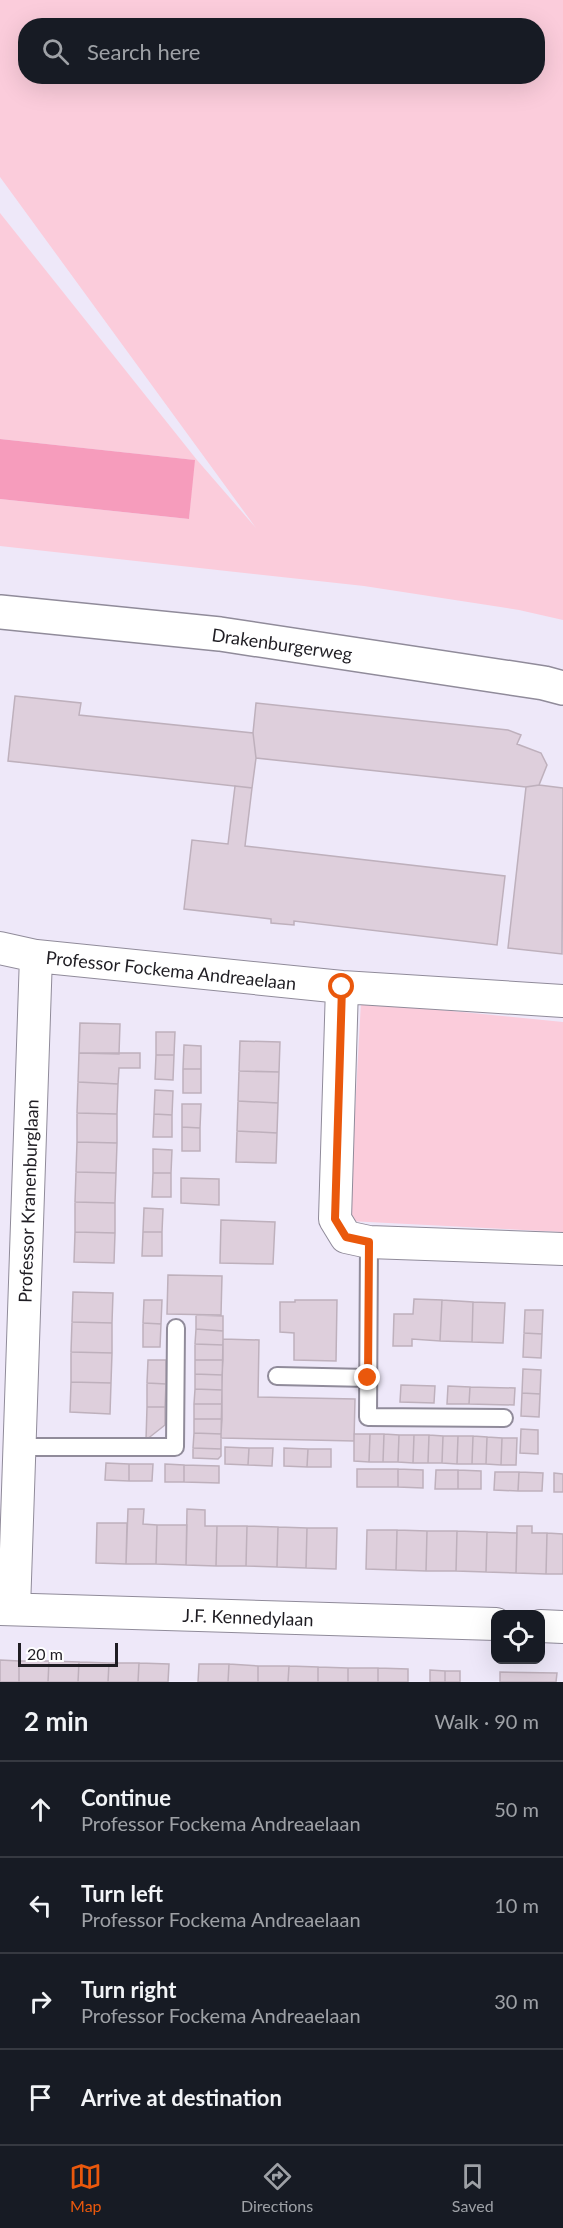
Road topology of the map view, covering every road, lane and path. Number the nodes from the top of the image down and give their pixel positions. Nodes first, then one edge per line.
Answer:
1 (0, 612) edge
2 (563, 688) edge
3 (0, 948) edge
4 (36, 956) junction
5 (342, 987) junction
6 (563, 1002) edge
7 (369, 1242) junction
8 (563, 1250) edge
9 (176, 1328) dead end
10 (277, 1376) dead end
11 (368, 1378) junction
12 (504, 1418) dead end
13 (20, 1446) junction
14 (7, 1609) edge
15 (491, 1624) edge
16 (545, 1626) edge
17 (563, 1627) edge

1 - 2 main road, Drakenburgerweg
3 - 4 street, Professor Fockema Andreaelaan
4 - 5 street, Professor Fockema Andreaelaan
4 - 13 street, Professor Kranenburglaan
5 - 6 street, Professor Fockema Andreaelaan
5 - 7 street
7 - 8 street
7 - 11 lane
9 - 13 lane
10 - 11 lane
11 - 12 lane
13 - 14 street, Professor Kranenburglaan
14 - 15 street, J.F. Kennedylaan
16 - 17 street

